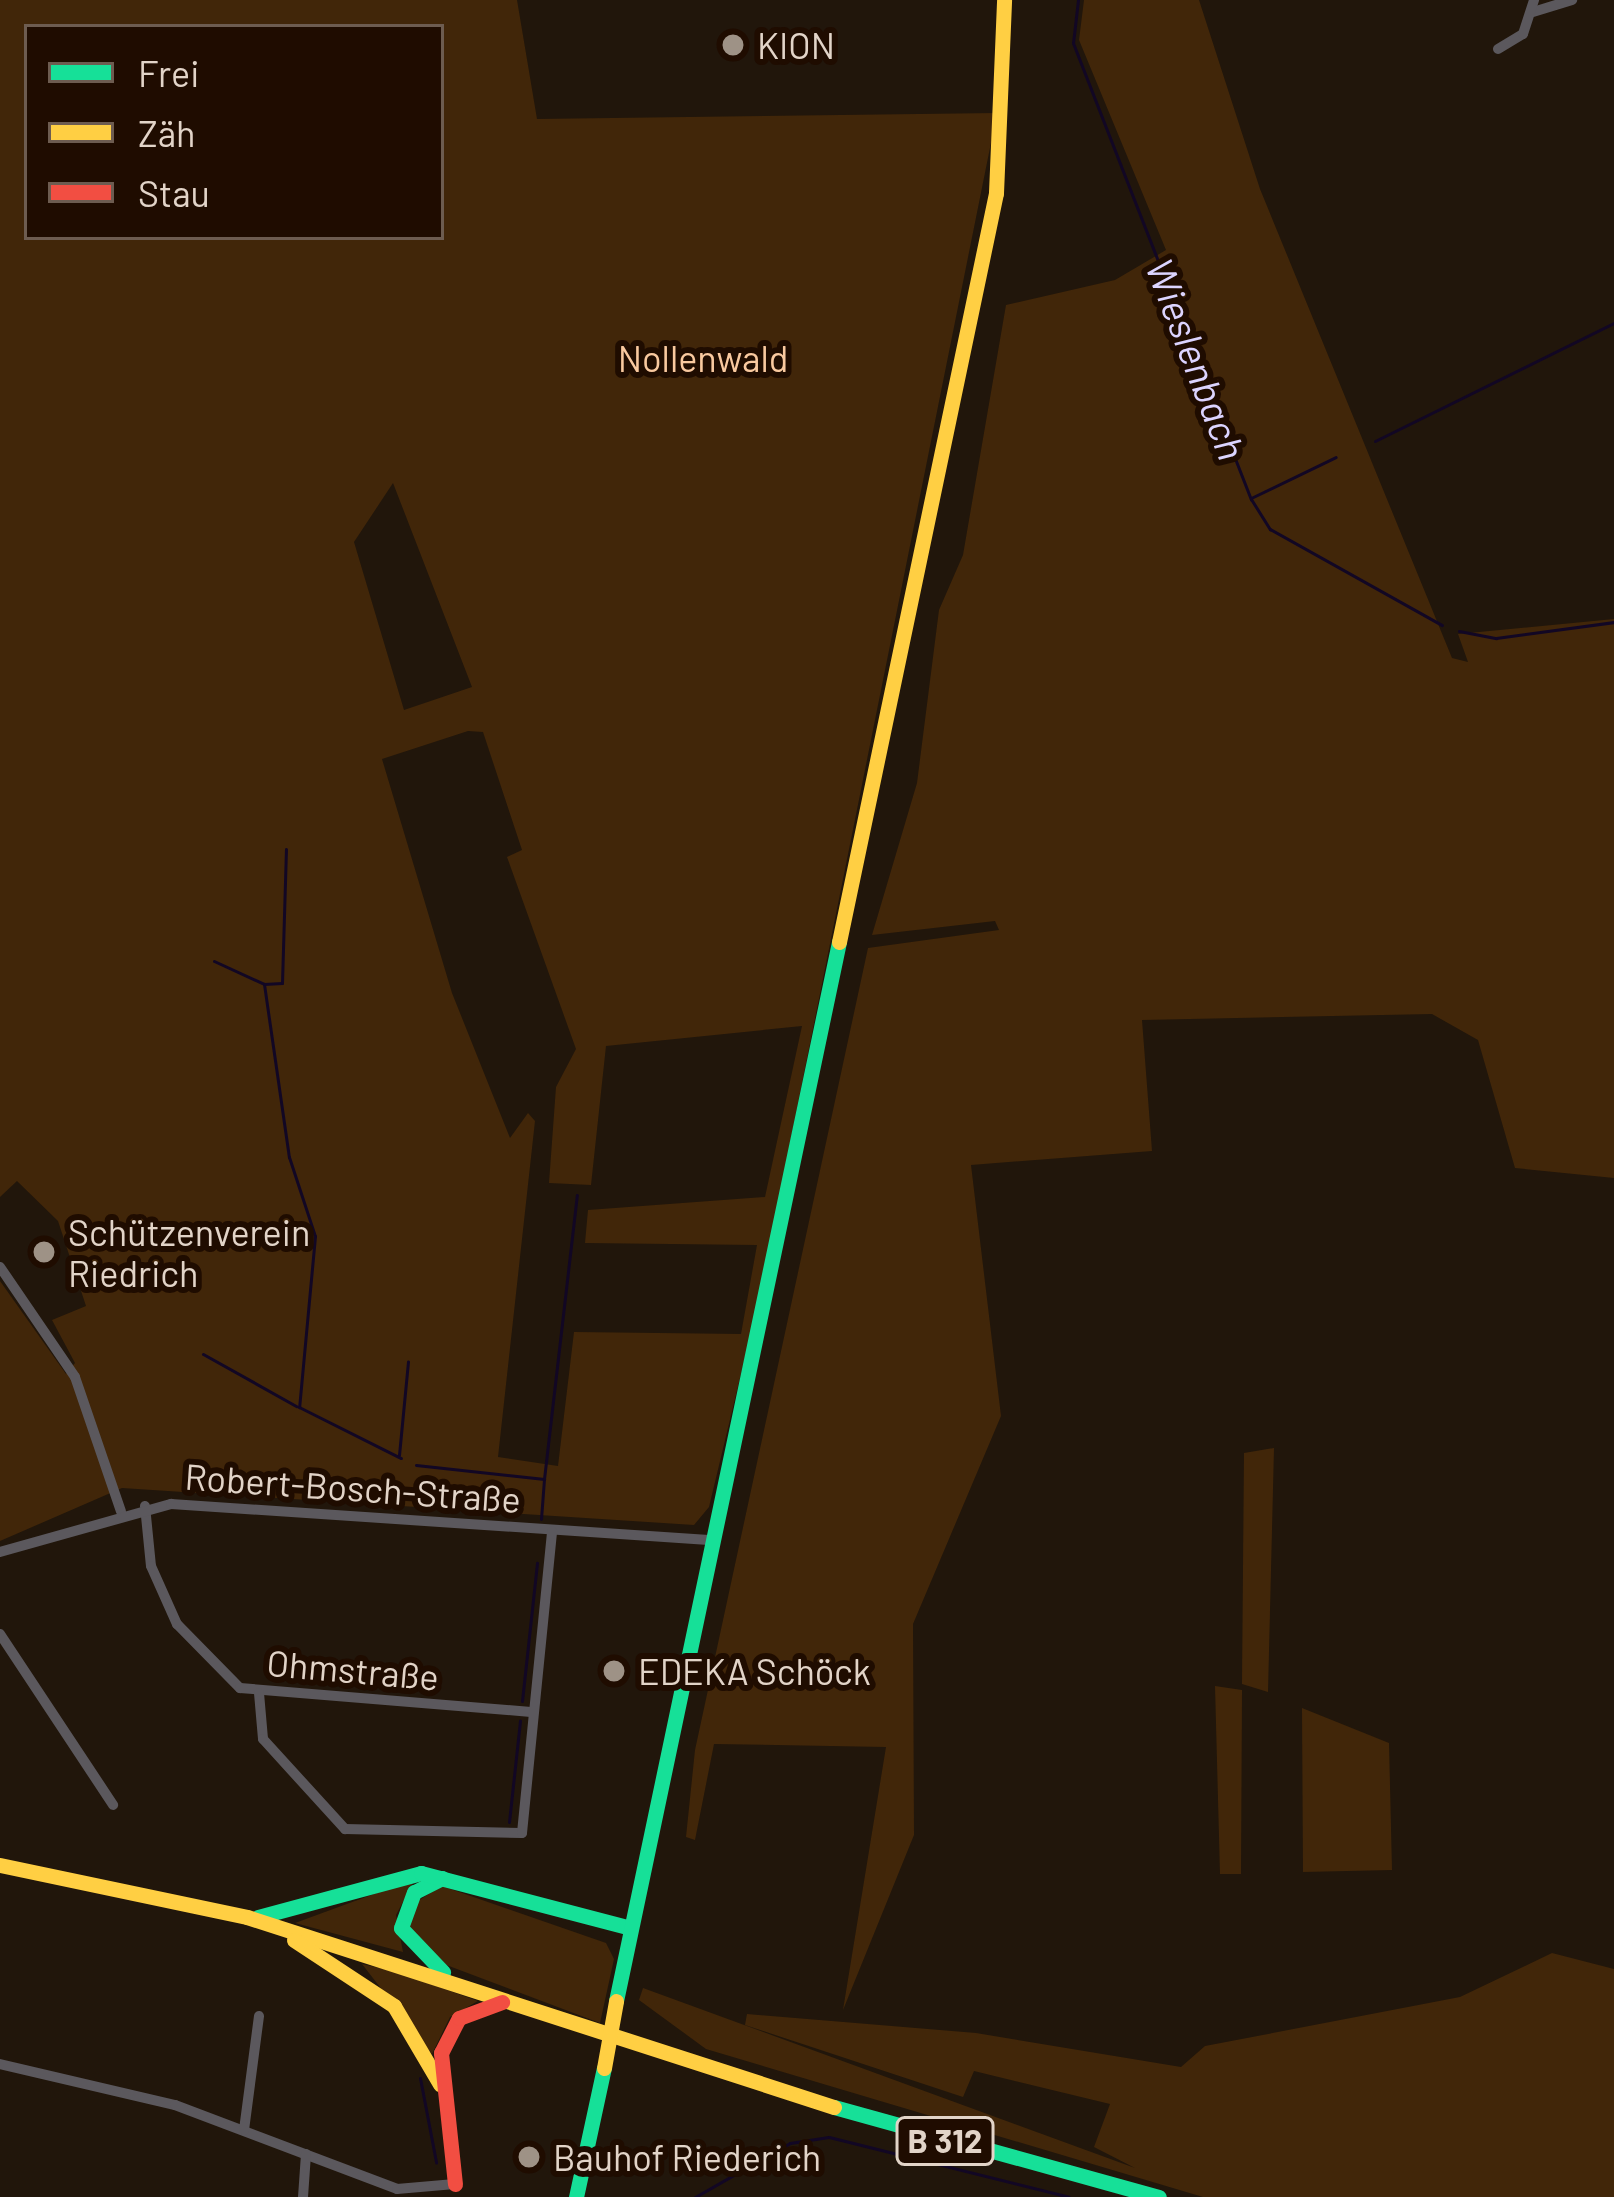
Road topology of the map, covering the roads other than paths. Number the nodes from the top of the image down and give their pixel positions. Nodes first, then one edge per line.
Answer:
1 (1004, 0) edge
2 (1572, 0) edge
3 (1533, 6) edge
4 (1498, 49) dead end
5 (0, 1267) edge
6 (146, 1506) junction
7 (121, 1510) junction
8 (552, 1531) junction
9 (710, 1540) junction
10 (0, 1552) edge
11 (0, 1634) edge
12 (259, 1693) junction
13 (532, 1712) junction
14 (113, 1805) dead end
15 (0, 1865) edge
16 (447, 1877) junction
17 (248, 1917) junction
18 (266, 1923) junction
19 (630, 1928) junction
20 (469, 1988) junction
21 (513, 2003) junction
22 (259, 2016) dead end
23 (0, 2064) edge
24 (440, 2084) junction
25 (244, 2130) junction
26 (306, 2154) junction
27 (457, 2190) edge
28 (303, 2197) edge
29 (576, 2197) edge
30 (1159, 2197) edge

1 - 9 main road
2 - 3 street
3 - 4 street
5 - 7 street
6 - 7 street, Robert-Bosch-Straße
6 - 8 street, Robert-Bosch-Straße
6 - 12 street, Ohmstraße
7 - 10 street, Robert-Bosch-Straße
8 - 9 street, Robert-Bosch-Straße
8 - 13 street
9 - 19 main road
11 - 14 street
12 - 13 street, Ohmstraße
12 - 13 street
15 - 17 main road, B 312
16 - 17 main road
16 - 19 main road
16 - 20 main road
17 - 18 main road, B 312
18 - 20 main road, B 312
18 - 24 main road
19 - 29 main road, bridge
20 - 21 main road, B 312
21 - 24 main road
21 - 30 main road, B 312
22 - 25 street
23 - 25 street
24 - 27 main road
25 - 26 street
26 - 27 street
26 - 28 street

